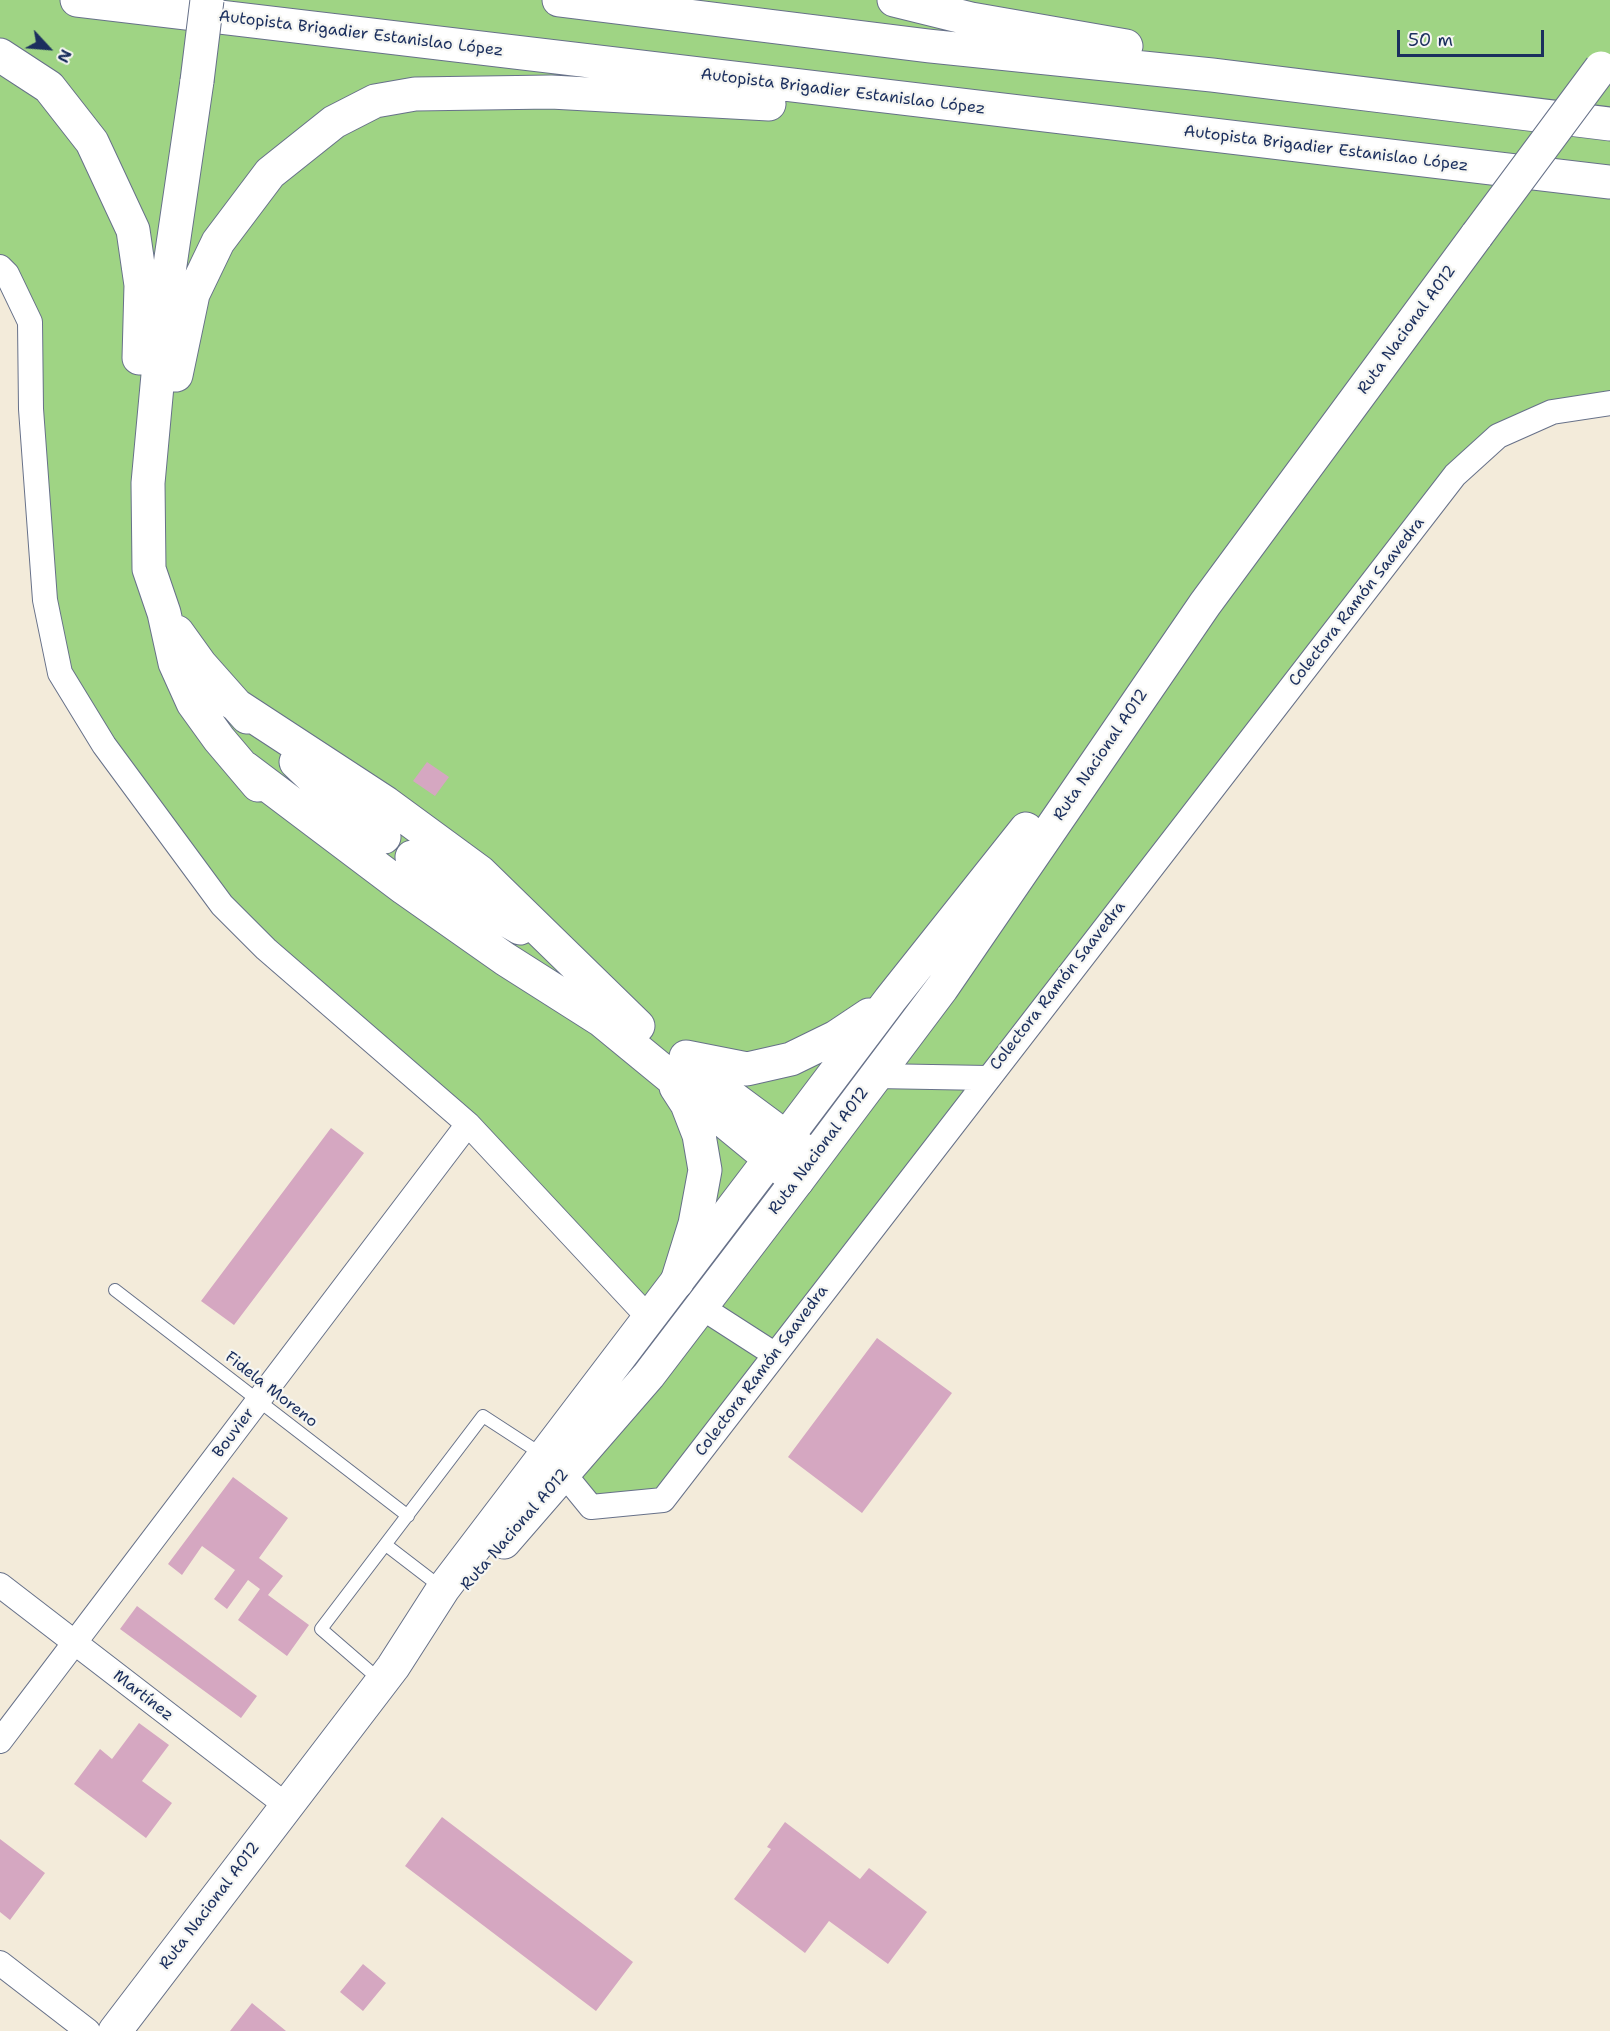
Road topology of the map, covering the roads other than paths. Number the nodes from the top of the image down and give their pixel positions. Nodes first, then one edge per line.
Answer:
1 (77, 0) edge
2 (207, 0) edge
3 (560, 0) edge
4 (894, 0) edge
5 (0, 56) edge
6 (1605, 63) edge
7 (1295, 85) junction
8 (917, 101) junction
9 (1610, 124) edge
10 (1610, 182) edge
11 (0, 267) edge
12 (1610, 403) edge
13 (147, 483) junction
14 (1204, 604) junction
15 (164, 613) junction
16 (230, 701) junction
17 (244, 768) junction
18 (560, 952) junction
19 (505, 959) junction
20 (890, 1000) junction
21 (665, 1061) junction
22 (876, 1076) junction
23 (987, 1078) junction
24 (468, 1124) junction
25 (778, 1148) junction
26 (806, 1169) junction
27 (677, 1281) junction
28 (115, 1290) dead end
29 (701, 1307) junction
30 (649, 1318) junction
31 (774, 1354) junction
32 (258, 1401) junction
33 (554, 1465) junction
34 (408, 1516) junction
35 (386, 1545) junction
36 (0, 1585) edge
37 (449, 1594) junction
38 (75, 1643) junction
39 (387, 1674) junction
40 (0, 1741) edge
41 (286, 1806) junction
42 (0, 1963) edge
43 (88, 2031) edge
44 (115, 2031) edge

1 - 8 main road, Autopista Brigadier Estanislao López
2 - 13 main road, bridge
3 - 7 main road
4 - 7 main road
5 - 13 main road
6 - 14 main road, Ruta Nacional A012, bridge
7 - 9 main road
8 - 10 main road, Autopista Brigadier Estanislao López
8 - 13 main road
11 - 24 street
12 - 23 street, Colectora Ramón Saavedra
13 - 15 main road
14 - 20 main road, Ruta Nacional A012
14 - 22 main road, Ruta Nacional A012
15 - 16 main road
15 - 17 main road
16 - 17 main road
16 - 18 main road
17 - 19 main road
18 - 19 main road
18 - 21 main road
19 - 21 main road
20 - 21 main road
20 - 25 main road, Ruta Nacional A012
21 - 25 main road
21 - 27 main road
22 - 23 street
22 - 26 main road, Ruta Nacional A012
23 - 31 street, Colectora Ramón Saavedra
24 - 30 street
24 - 32 street, Bouvier
25 - 26 main road
25 - 27 main road, Ruta Nacional A012
26 - 29 main road, Ruta Nacional A012
27 - 30 main road, Ruta Nacional A012
28 - 32 lane, Fidela Moreno
29 - 31 street
29 - 33 main road, Ruta Nacional A012
30 - 33 main road, Ruta Nacional A012
31 - 33 street, Colectora Ramón Saavedra
32 - 34 lane, Fidela Moreno
32 - 38 street, Bouvier
33 - 34 lane
33 - 37 main road, Ruta Nacional A012
34 - 35 lane
35 - 37 lane
35 - 39 lane
36 - 38 street, Martínez
37 - 39 main road, Ruta Nacional A012
38 - 40 street, Bouvier
38 - 41 street, Martínez
39 - 41 main road, Ruta Nacional A012
41 - 44 main road, Ruta Nacional A012
42 - 43 street

